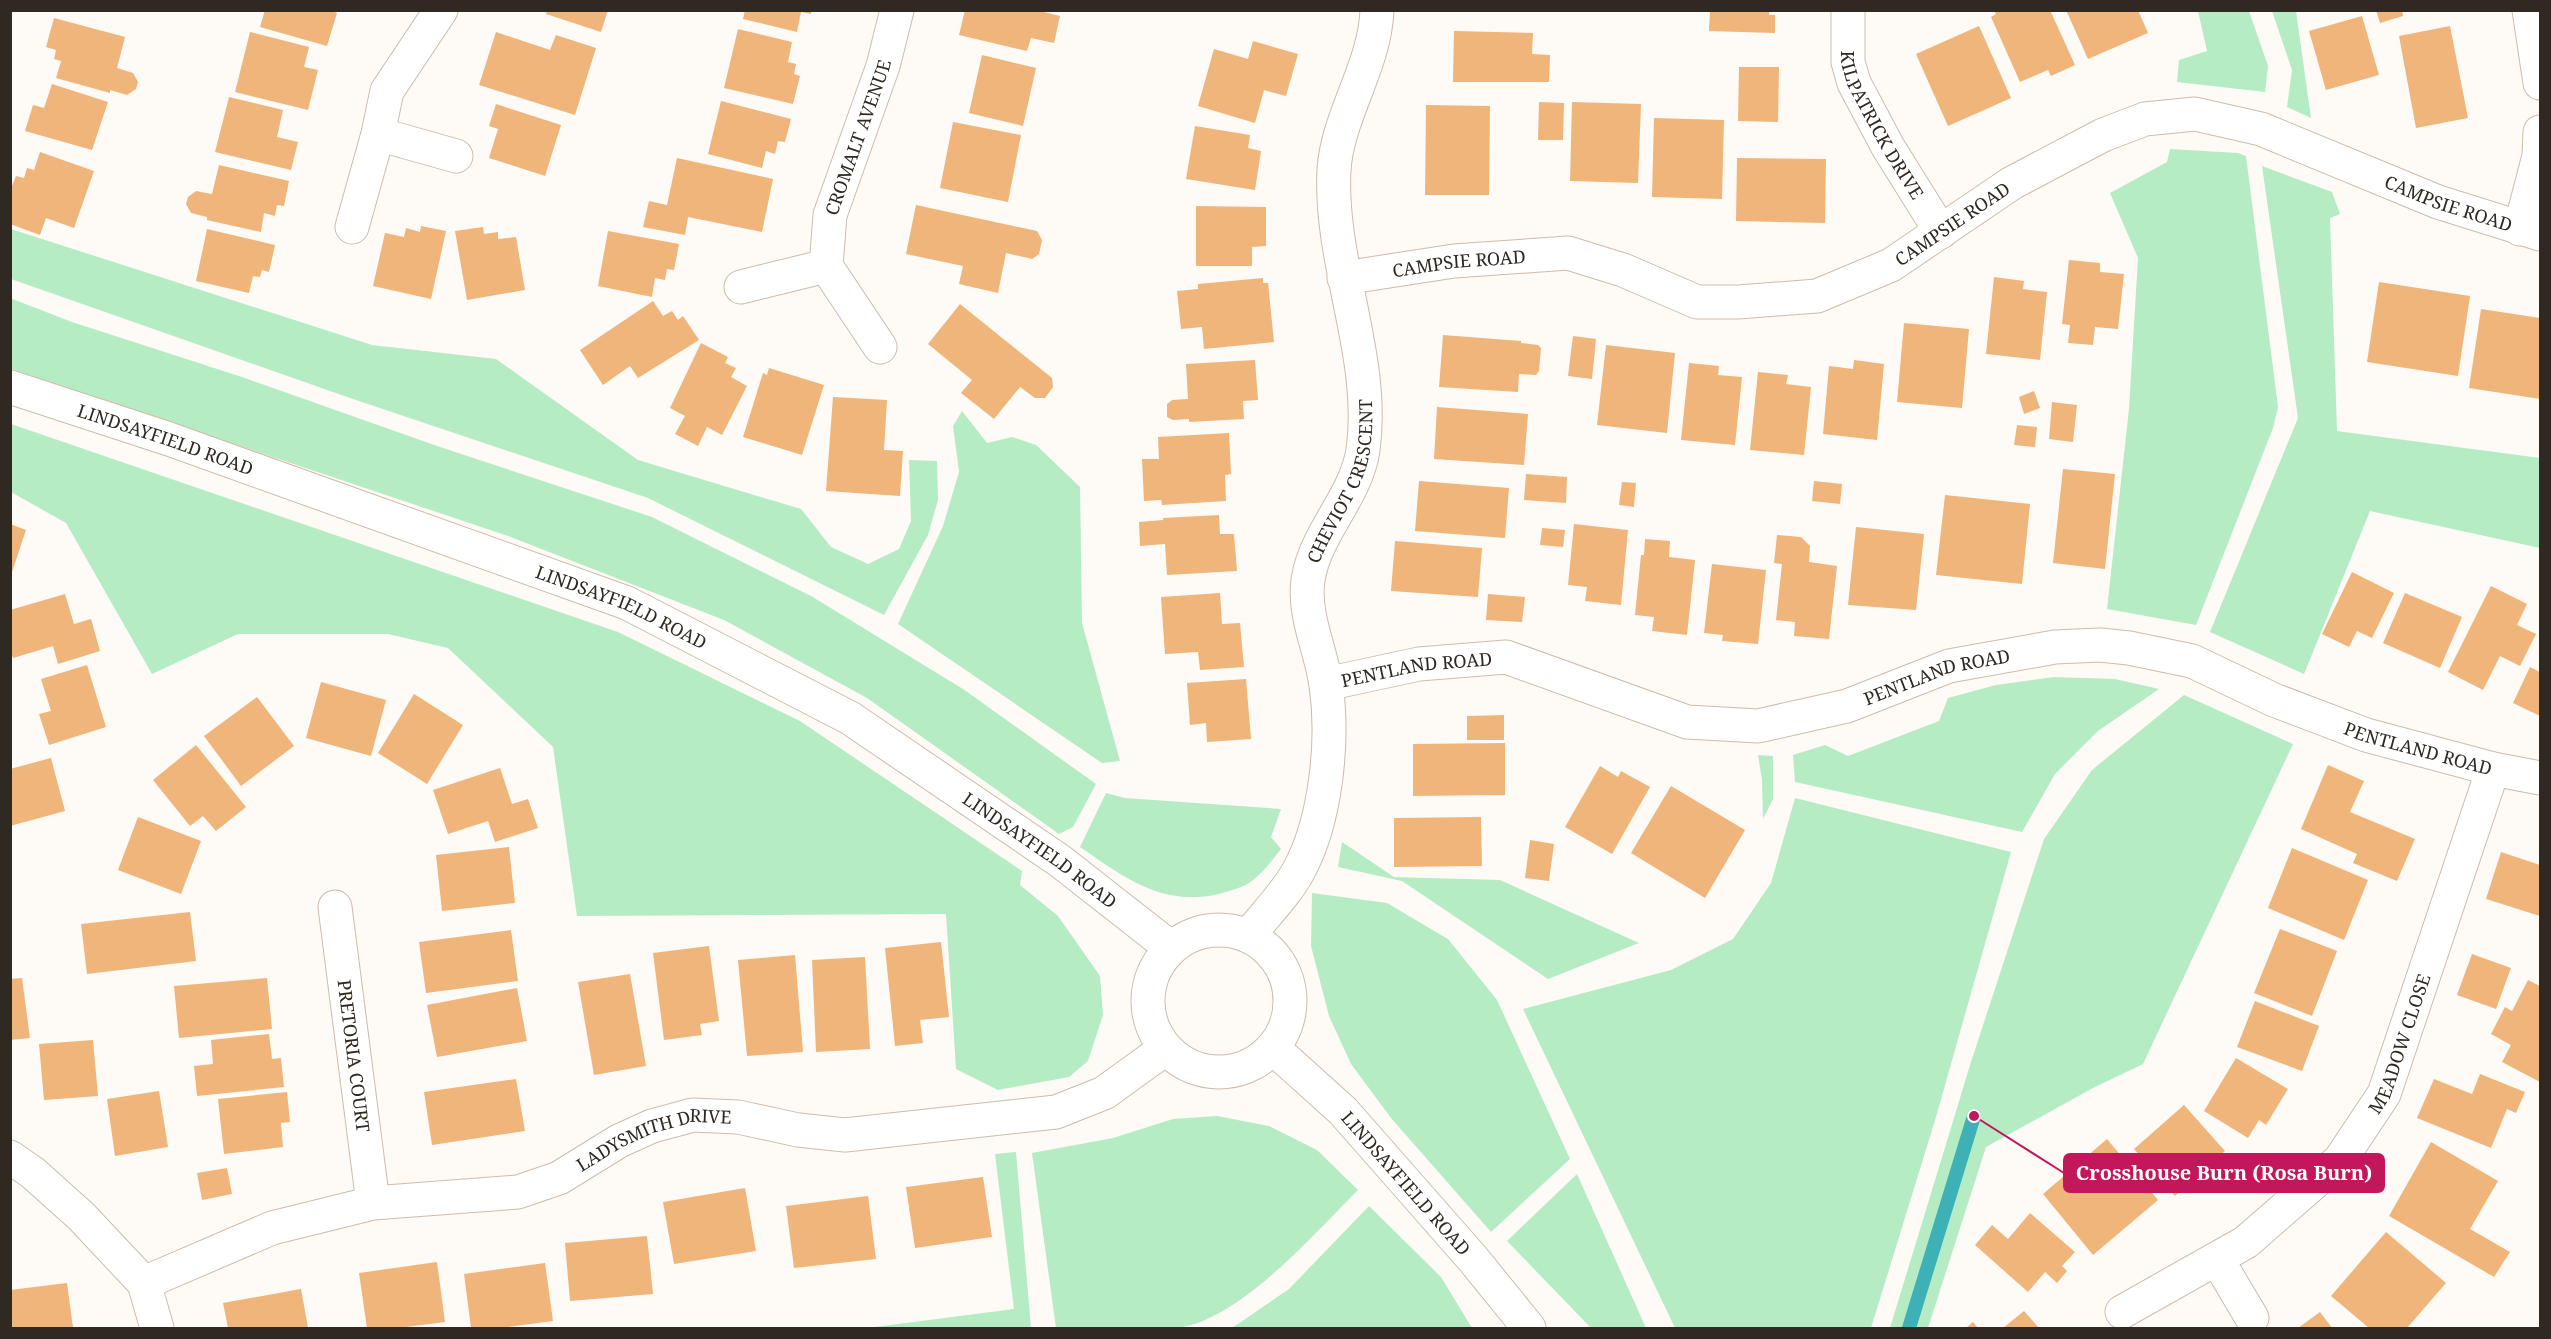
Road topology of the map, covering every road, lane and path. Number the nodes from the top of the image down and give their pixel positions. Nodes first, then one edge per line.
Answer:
1 (441, 10) edge
2 (897, 10) edge
3 (1377, 10) edge
4 (1848, 10) edge
5 (2529, 10) edge
6 (2541, 83) edge
7 (2541, 132) edge
8 (378, 134) junction
9 (456, 156) dead end
10 (352, 227) dead end
11 (2530, 231) edge
12 (1941, 232) junction
13 (826, 266) junction
14 (1344, 278) junction
15 (741, 286) dead end
16 (880, 347) dead end
17 (10, 387) edge
18 (1326, 684) junction
19 (2493, 770) junction
20 (2541, 778) edge
21 (335, 907) dead end
22 (1248, 936) junction
23 (1171, 948) junction
24 (1273, 1048) junction
25 (1165, 1049) junction
26 (10, 1157) edge
27 (373, 1203) junction
28 (2217, 1259) junction
29 (144, 1282) junction
30 (2122, 1312) dead end
31 (2252, 1318) dead end
32 (157, 1329) edge
33 (1529, 1329) edge

1 - 8 street
2 - 13 street, CROMALT AVENUE
3 - 14 street, CHEVIOT CRESCENT
4 - 12 street, KILPATRICK DRIVE
5 - 6 street
7 - 11 street
8 - 9 street
8 - 10 street
11 - 12 street, CAMPSIE ROAD
12 - 14 street, CAMPSIE ROAD
13 - 15 street
13 - 16 street
14 - 18 street, CHEVIOT CRESCENT
17 - 23 street, LINDSAYFIELD ROAD
18 - 19 street, PENTLAND ROAD
18 - 22 street, CHEVIOT CRESCENT
19 - 20 street, PENTLAND ROAD
19 - 28 street, MEADOW CLOSE
21 - 27 street, PRETORIA COURT
22 - 23 street
22 - 24 street
23 - 25 street
24 - 25 street
24 - 33 street, LINDSAYFIELD ROAD
25 - 27 street, LADYSMITH DRIVE
26 - 29 street
27 - 29 street, LADYSMITH DRIVE
28 - 30 street, MEADOW CLOSE
28 - 31 street
29 - 32 street

